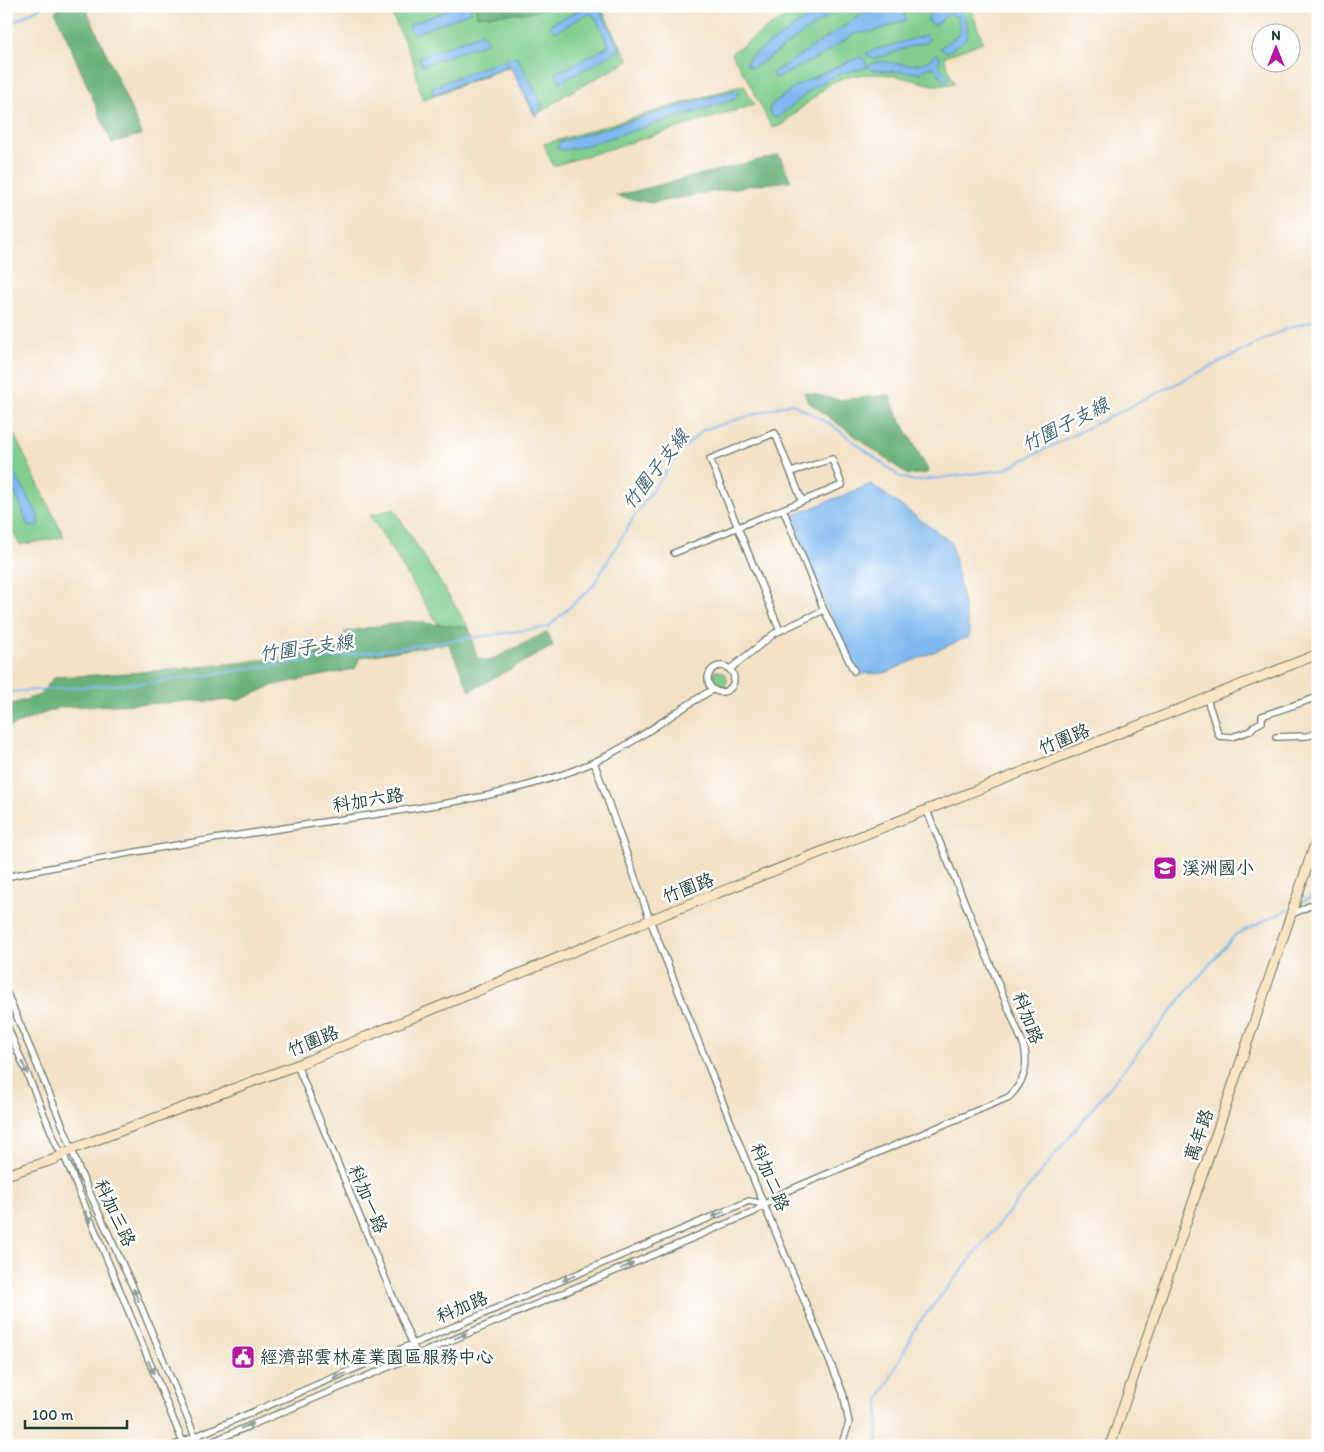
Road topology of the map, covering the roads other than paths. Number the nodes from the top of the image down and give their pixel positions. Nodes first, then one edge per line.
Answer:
1 (791, 472) junction
2 (802, 501) junction
3 (784, 508) junction
4 (738, 527) junction
5 (674, 553) dead end
6 (824, 610) junction
7 (780, 631) junction
8 (1318, 654) edge
9 (730, 669) junction
10 (854, 671) dead end
11 (712, 690) junction
12 (1318, 698) edge
13 (1206, 699) junction
14 (1318, 733) edge
15 (1276, 737) dead end
16 (594, 762) junction
17 (928, 811) junction
18 (1318, 835) edge
19 (6, 877) edge
20 (1318, 902) edge
21 (1292, 909) junction
22 (650, 920) junction
23 (6, 991) edge
24 (6, 1023) edge
25 (297, 1065) junction
26 (69, 1151) junction
27 (6, 1175) edge
28 (764, 1204) junction
29 (412, 1344) junction
30 (417, 1355) junction
31 (196, 1437) junction
32 (183, 1444) edge
33 (173, 1446) edge
34 (200, 1446) edge
35 (841, 1446) edge
36 (1110, 1446) edge

1 - 2 street
1 - 2 street
1 - 4 street
2 - 3 street
3 - 4 street
3 - 6 street
4 - 5 street
4 - 7 street
6 - 7 street
6 - 10 street
7 - 9 street
8 - 13 street, 竹圍路
9 - 11 street
9 - 11 street
11 - 16 street, 科加六路
12 - 13 street
13 - 17 street, 竹圍路
14 - 15 street
16 - 19 street, 科加六路
16 - 22 street, 科加二路
17 - 22 street, 竹圍路
17 - 28 street, 科加路
18 - 21 street, 萬年路
20 - 21 street
21 - 36 street, 萬年路
22 - 25 street, 竹圍路
22 - 28 street, 科加二路
23 - 26 street, 科加三路
24 -> 26 street, 科加三路
25 - 26 street, 竹圍路
25 - 29 street, 科加一路
26 - 27 street, 竹圍路
31 -> 26 street, 科加三路
26 -> 32 street, 科加三路
28 -> 29 street, 科加路
30 -> 28 street, 科加路
28 - 35 street, 科加二路
29 - 30 street, 科加一路
29 -> 31 street, 科加路
34 -> 30 street, 科加路
31 - 32 street, 科加路
31 - 34 street, 科加三路
32 - 33 street, 科加路

